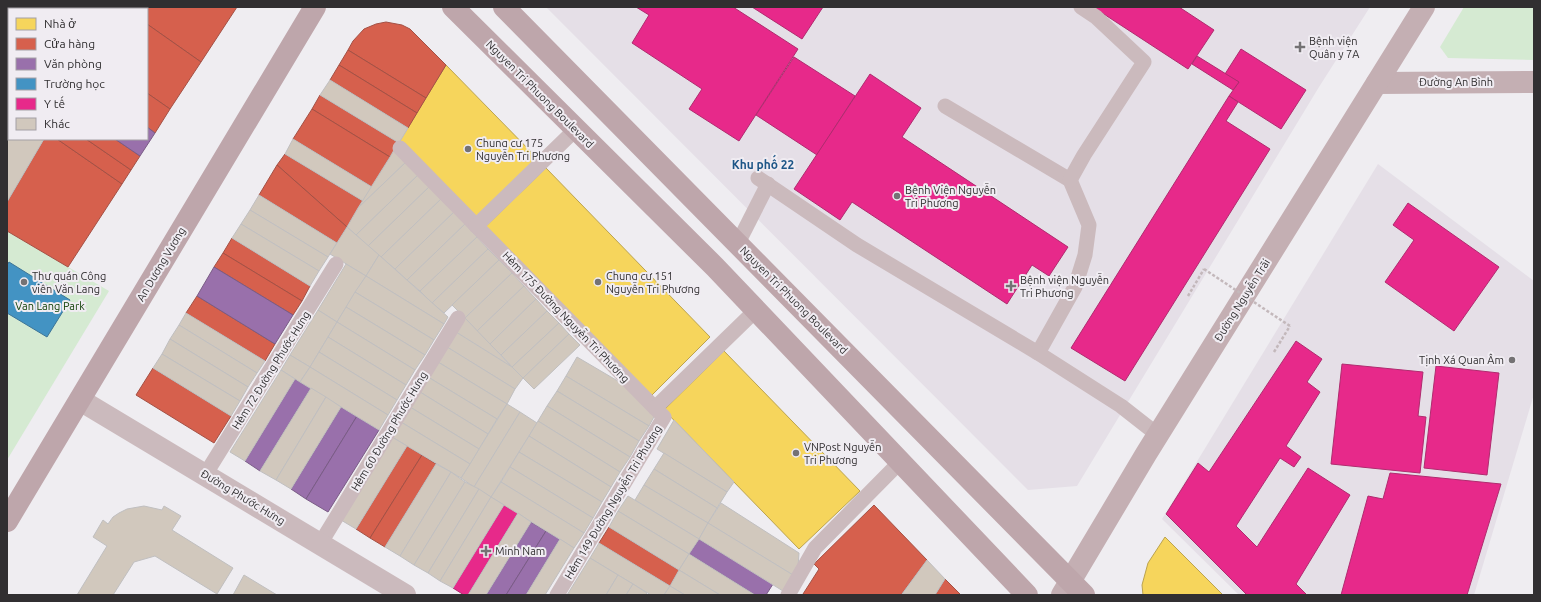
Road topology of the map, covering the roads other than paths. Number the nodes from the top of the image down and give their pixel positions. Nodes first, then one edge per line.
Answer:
1 (315, 7) edge
2 (453, 7) edge
3 (504, 7) edge
4 (1081, 7) edge
5 (1424, 7) edge
6 (1377, 82) junction
7 (1534, 82) edge
8 (945, 106) dead end
9 (576, 129) junction
10 (400, 148) dead end
11 (1070, 180) junction
12 (476, 226) junction
13 (738, 243) junction
14 (336, 264) dead end
15 (715, 267) junction
16 (756, 310) junction
17 (458, 318) dead end
18 (1038, 353) junction
19 (80, 400) junction
20 (655, 408) junction
21 (1158, 435) junction
22 (900, 462) junction
23 (205, 475) junction
24 (7, 521) edge
25 (320, 544) junction
26 (1072, 590) edge
27 (405, 595) edge
28 (557, 595) edge
29 (788, 595) edge
30 (1027, 595) edge

1 - 19 main road, An Dương Vương
2 - 9 main road, Nguyen Tri Phuong Boulevard
3 - 13 main road, Nguyen Tri Phuong Boulevard
4 - 11 lane
5 - 6 main road, Đường Nguyễn Trãi
6 - 7 main road, Đường An Bình
6 - 21 main road, Đường Nguyễn Trãi
8 - 11 lane
9 - 12 lane
9 - 15 main road, Nguyen Tri Phuong Boulevard
10 - 12 lane, Hẻm 175 Đường Nguyễn Tri Phương
11 - 18 lane
12 - 20 lane, Hẻm 175 Đường Nguyễn Tri Phương
13 - 15 main road
13 - 18 lane
13 - 26 main road, Nguyen Tri Phuong Boulevard
14 - 23 lane, Hẻm 72 Đường Phước Hưng
15 - 16 main road, Nguyen Tri Phuong Boulevard
16 - 20 lane, Hẻm 149 Đường Nguyễn Tri Phương
16 - 22 main road, Nguyen Tri Phuong Boulevard
17 - 25 lane, Hẻm 60 Đường Phước Hưng
18 - 21 lane
19 - 23 street, Đường Phước Hưng
19 - 24 main road, An Dương Vương
20 - 28 lane, Hẻm 149 Đường Nguyễn Tri Phương
21 - 26 main road, Đường Nguyễn Trãi
22 - 29 lane
22 - 30 main road, Nguyen Tri Phuong Boulevard
23 - 25 street, Đường Phước Hưng
25 - 27 street, Đường Phước Hưng

